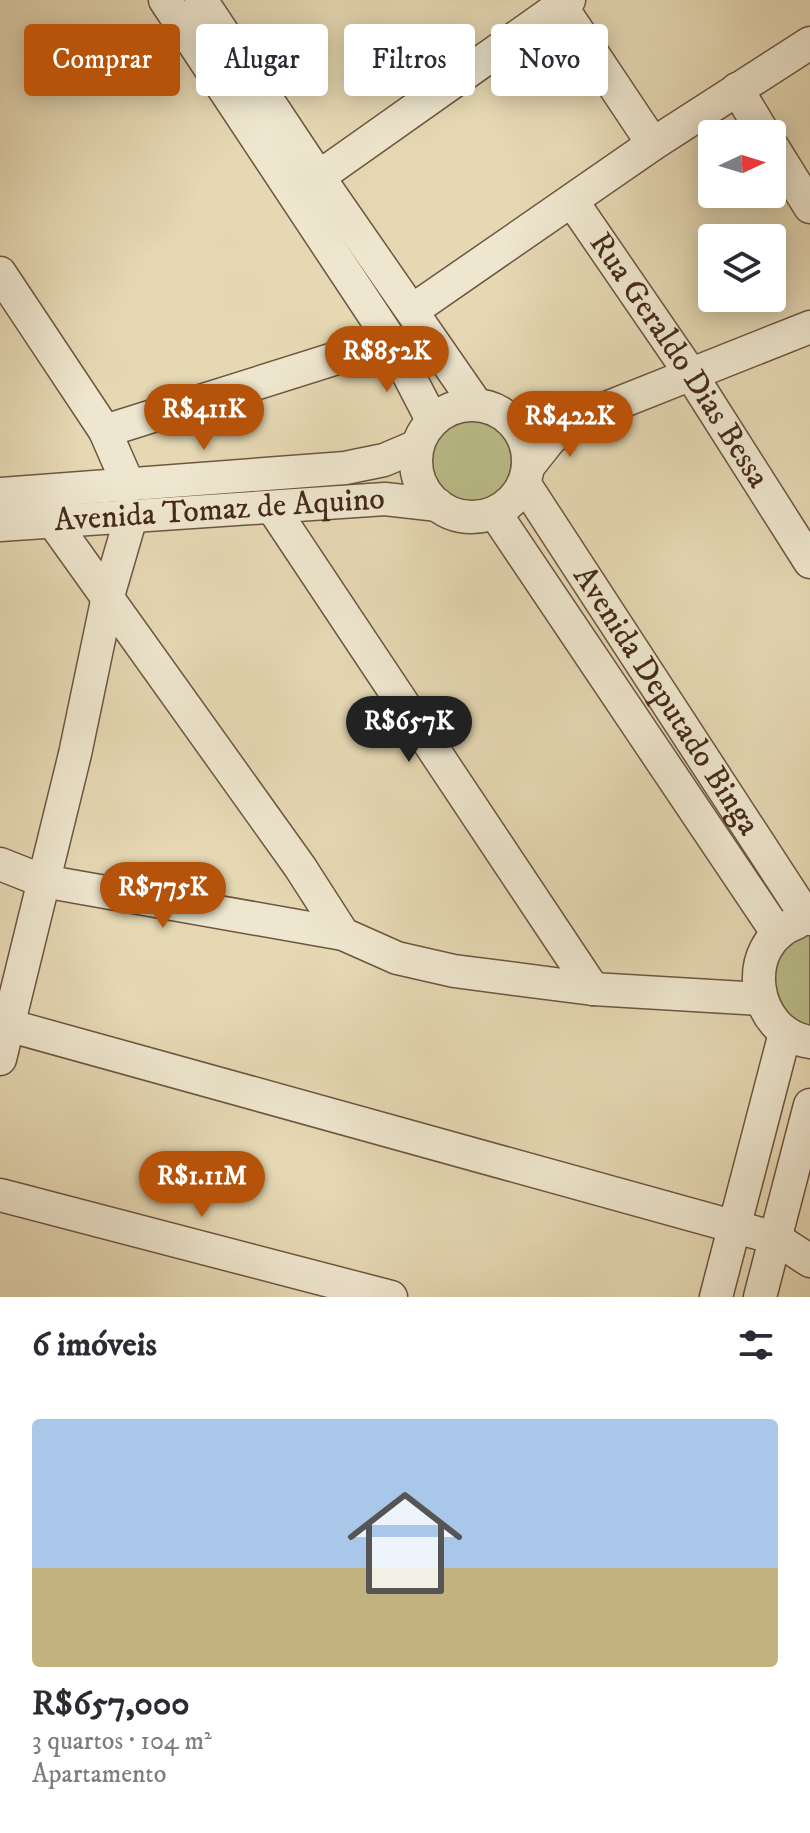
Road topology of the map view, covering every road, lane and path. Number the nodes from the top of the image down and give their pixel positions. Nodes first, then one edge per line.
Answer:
1 (165, 0) edge
2 (201, 0) edge
3 (562, 2) edge
4 (810, 43) edge
5 (737, 89) junction
6 (756, 120) edge
7 (653, 144) junction
8 (786, 168) edge
9 (306, 186) junction
10 (572, 201) junction
11 (810, 207) edge
12 (0, 273) edge
13 (413, 310) junction
14 (810, 327) edge
15 (391, 341) junction
16 (690, 373) junction
17 (489, 408) junction
18 (581, 418) junction
19 (105, 431) junction
20 (425, 433) junction
21 (526, 475) junction
22 (0, 494) edge
23 (130, 501) junction
24 (438, 505) junction
25 (272, 507) junction
26 (495, 513) junction
27 (54, 523) junction
28 (0, 525) edge
29 (810, 562) edge
30 (108, 596) junction
31 (0, 864) edge
32 (43, 881) junction
33 (809, 919) edge
34 (343, 934) junction
35 (778, 934) junction
36 (593, 989) junction
37 (761, 999) junction
38 (4, 1024) edge
39 (798, 1037) edge
40 (0, 1059) edge
41 (810, 1105) edge
42 (0, 1195) edge
43 (735, 1226) junction
44 (775, 1238) junction
45 (810, 1261) edge
46 (391, 1297) edge
47 (716, 1297) edge
48 (760, 1297) edge

1 - 9 street
2 - 9 street
3 - 7 street
3 - 9 street
4 - 5 street
5 - 6 street
5 - 7 street
7 - 10 street
8 - 11 street
9 - 13 street
9 - 15 street
10 - 13 street
10 - 16 street, Rua Geraldo Dias Bessa
12 - 19 street
13 - 17 street
14 - 16 street
15 - 19 street
15 - 20 street
16 - 18 street
16 - 29 street, Rua Geraldo Dias Bessa
17 - 18 street
17 - 20 street
17 - 21 street
18 - 21 street
19 - 23 street
20 - 23 street, Avenida Tomaz de Aquino
20 - 24 street
21 - 26 street
21 - 33 street, Avenida Deputado Binga
22 - 23 street, Avenida Tomaz de Aquino
23 - 25 street, Avenida Tomaz de Aquino
23 - 27 street, Avenida Tomaz de Aquino
23 - 30 street
24 - 25 street, Avenida Tomaz de Aquino
24 - 26 street
25 - 36 street
26 - 35 street, Avenida Deputado Binga
27 - 28 street, Avenida Tomaz de Aquino
27 - 30 street
30 - 32 street
30 - 34 street
31 - 32 street
32 - 34 street
32 - 38 street
33 - 35 street
34 - 36 street
35 - 37 street
36 - 37 street
37 - 39 street
38 - 40 street
38 - 43 street
39 - 43 street
41 - 44 street
42 - 46 street
43 - 44 street
43 - 47 street
44 - 45 street
44 - 48 street

